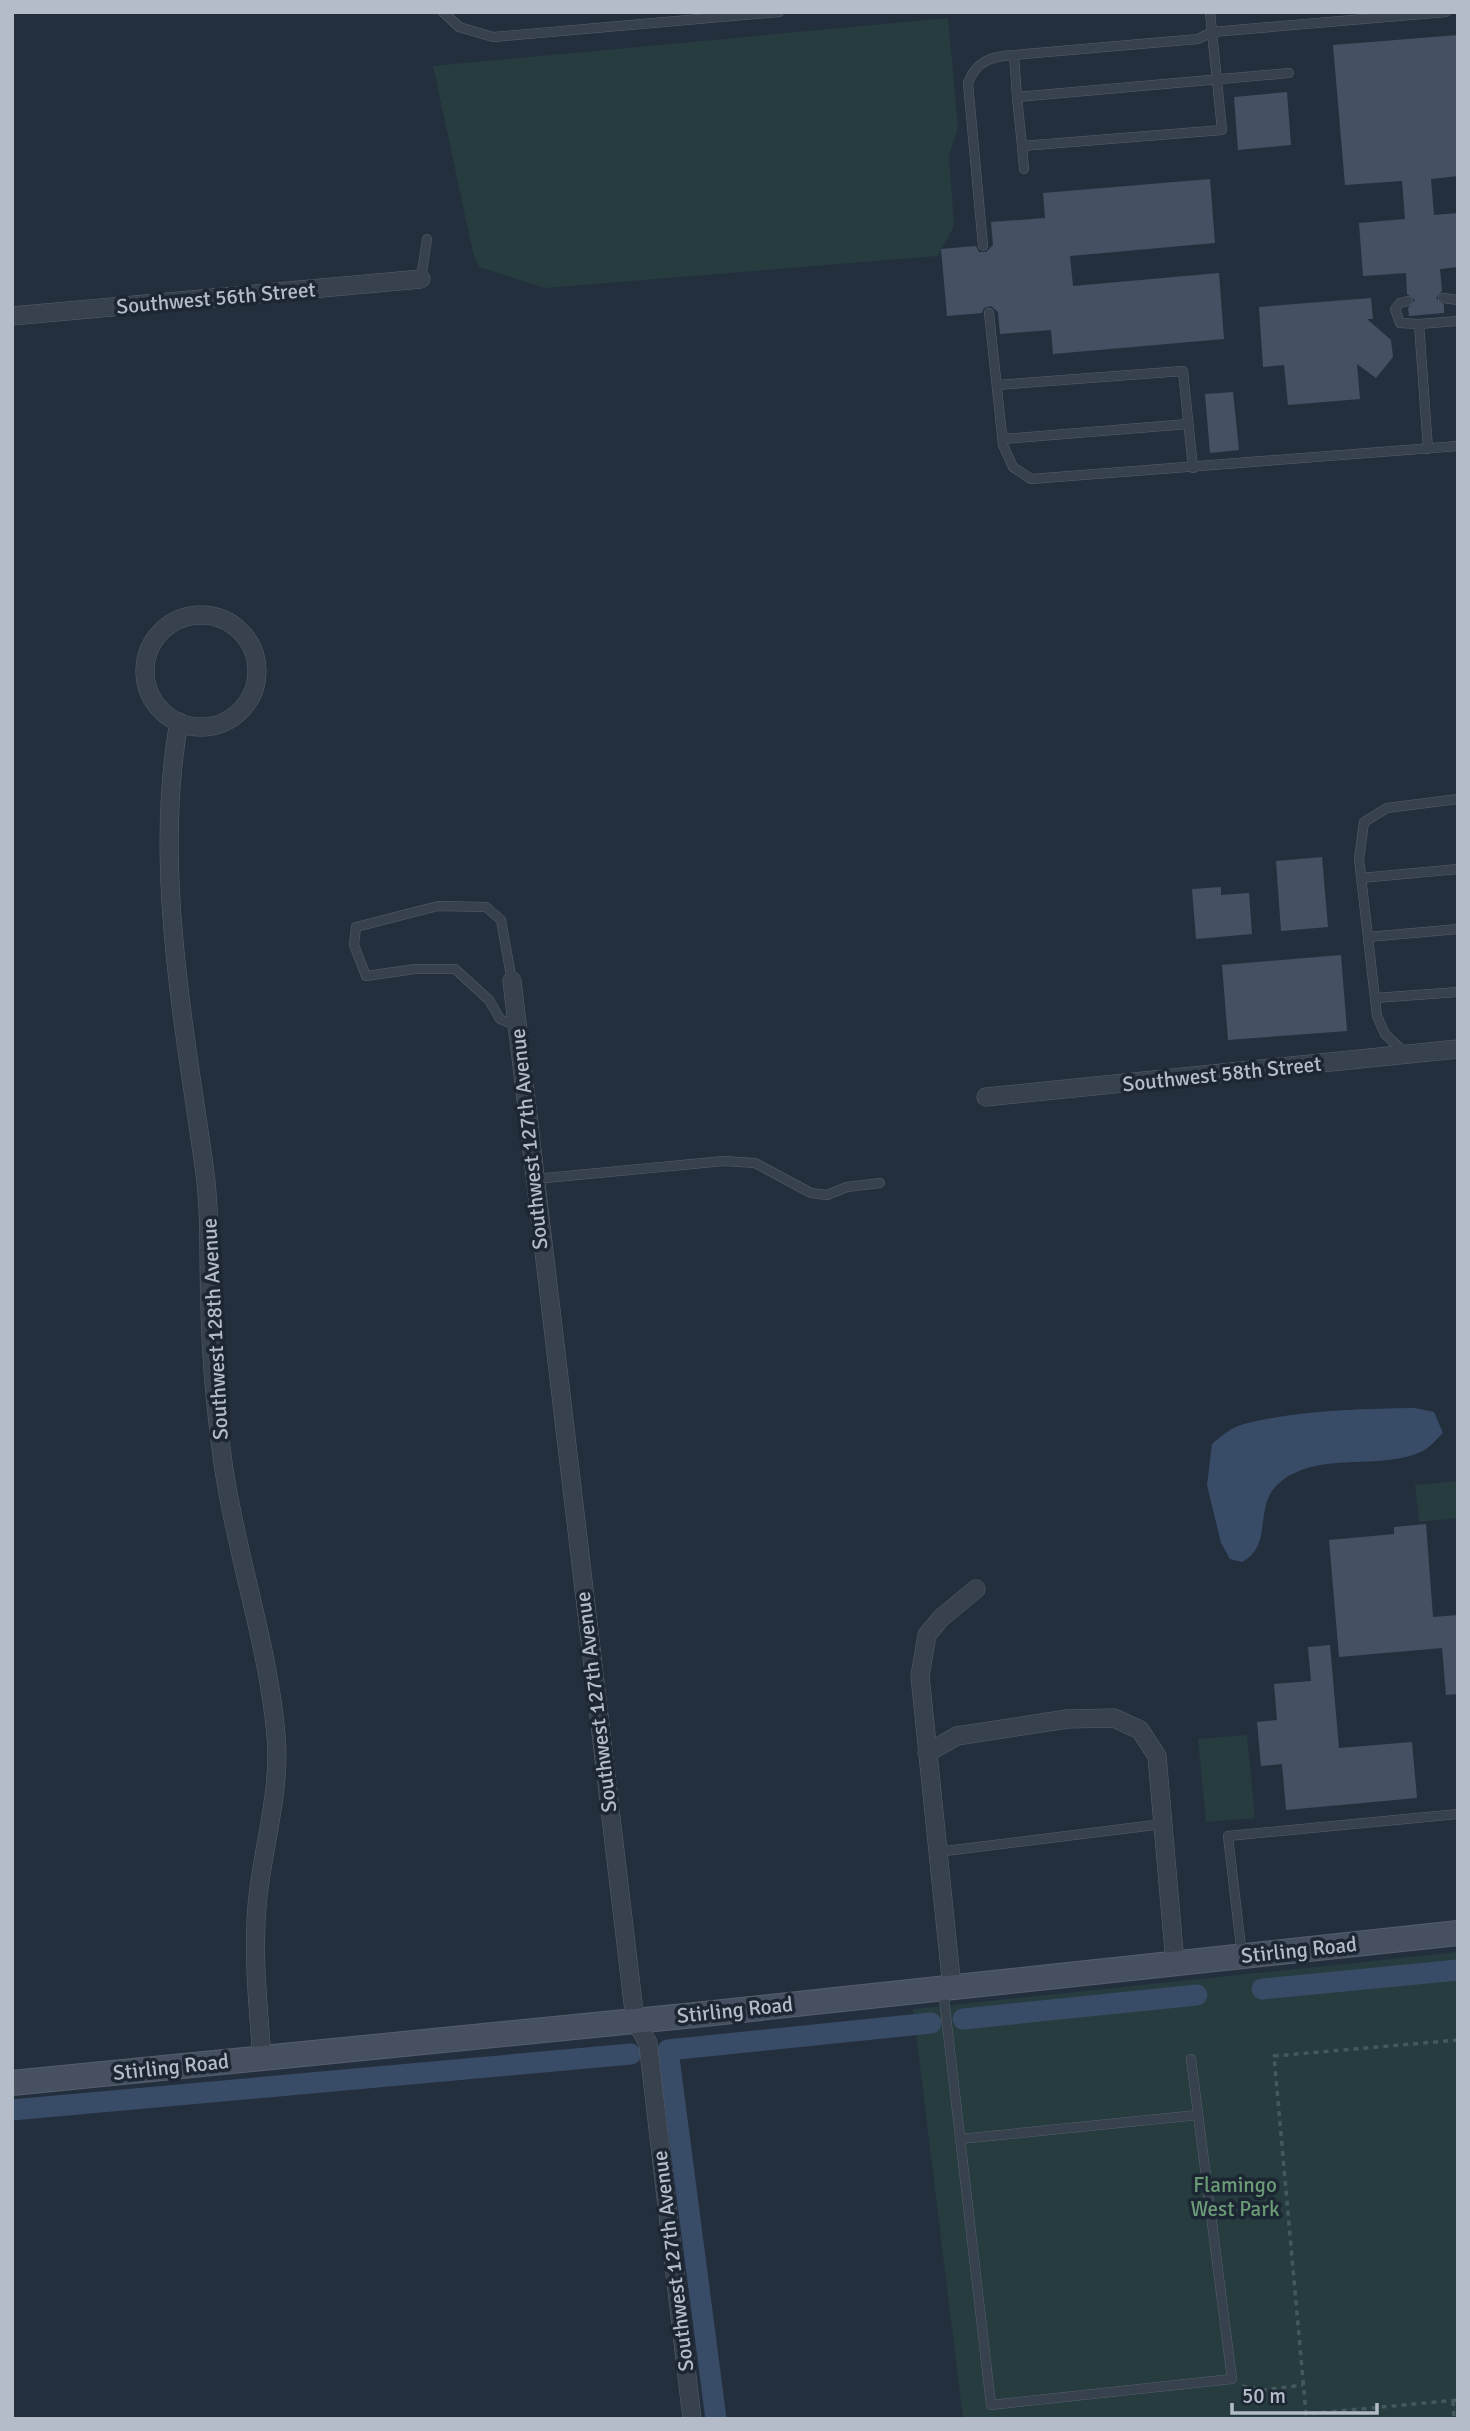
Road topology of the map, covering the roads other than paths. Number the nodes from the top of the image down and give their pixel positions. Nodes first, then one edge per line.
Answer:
1 (443, 12) edge
2 (779, 12) edge
3 (1210, 12) edge
4 (1446, 12) edge
5 (1212, 32) junction
6 (1013, 55) junction
7 (1289, 73) dead end
8 (1217, 80) junction
9 (1017, 97) junction
10 (1022, 146) junction
11 (1024, 169) dead end
12 (427, 239) dead end
13 (983, 246) dead end
14 (421, 279) joint
15 (1443, 298) dead end
16 (1458, 300) edge
17 (1408, 301) dead end
18 (989, 313) dead end
19 (12, 316) edge
20 (1458, 321) edge
21 (1419, 324) junction
22 (997, 386) junction
23 (1188, 424) junction
24 (1003, 439) junction
25 (1458, 446) edge
26 (1428, 449) junction
27 (1193, 468) junction
28 (179, 722) junction
29 (1458, 799) edge
30 (1458, 869) edge
31 (1361, 878) junction
32 (1458, 929) edge
33 (1368, 937) junction
34 (512, 981) joint
35 (1458, 992) edge
36 (1375, 998) junction
37 (517, 1027) junction
38 (1458, 1049) edge
39 (1409, 1055) junction
40 (985, 1097) dead end
41 (533, 1179) junction
42 (880, 1183) dead end
43 (976, 1588) dead end
44 (927, 1753) junction
45 (1458, 1814) edge
46 (1163, 1824) junction
47 (937, 1852) junction
48 (1458, 1933) edge
49 (1242, 1956) junction
50 (1175, 1964) junction
51 (947, 1988) junction
52 (635, 2020) junction
53 (262, 2058) junction
54 (1191, 2059) dead end
55 (12, 2083) edge
56 (1198, 2115) junction
57 (960, 2139) junction
58 (692, 2419) edge

1 - 2 lane
3 - 5 lane
4 - 5 lane
5 - 6 lane
5 - 8 lane
6 - 9 lane
6 - 13 lane
7 - 8 lane
8 - 9 lane
8 - 10 lane
9 - 10 lane
10 - 11 lane
12 - 14 lane
14 - 19 street, Southwest 56th Street
15 - 16 lane
17 - 21 lane
18 - 22 lane
20 - 21 lane
21 - 26 lane
22 - 23 lane
22 - 24 lane
23 - 24 lane
23 - 27 lane
24 - 27 lane
25 - 26 lane
26 - 27 lane
28 - 28 street
28 - 53 street, Southwest 128th Avenue
29 - 31 lane
30 - 31 lane
31 - 33 lane
32 - 33 lane
33 - 36 lane
34 - 37 street, Southwest 127th Avenue
34 - 37 lane
35 - 36 lane
36 - 39 lane
37 - 41 street, Southwest 127th Avenue
38 - 39 street, Southwest 58th Street
39 - 40 street, Southwest 58th Street
41 - 42 lane
41 - 52 street, Southwest 127th Avenue
43 - 44 street
44 - 46 street
44 - 47 street
45 - 49 lane
46 - 47 lane
46 - 50 street
47 - 51 street
48 - 49 street, Stirling Road
49 - 50 street, Stirling Road
50 - 51 street, Stirling Road
51 - 52 street, Stirling Road
51 - 57 lane
52 - 53 street, Stirling Road
52 - 58 street, Southwest 127th Avenue
53 - 55 street, Stirling Road
54 - 56 lane
56 - 57 lane
56 - 57 lane

